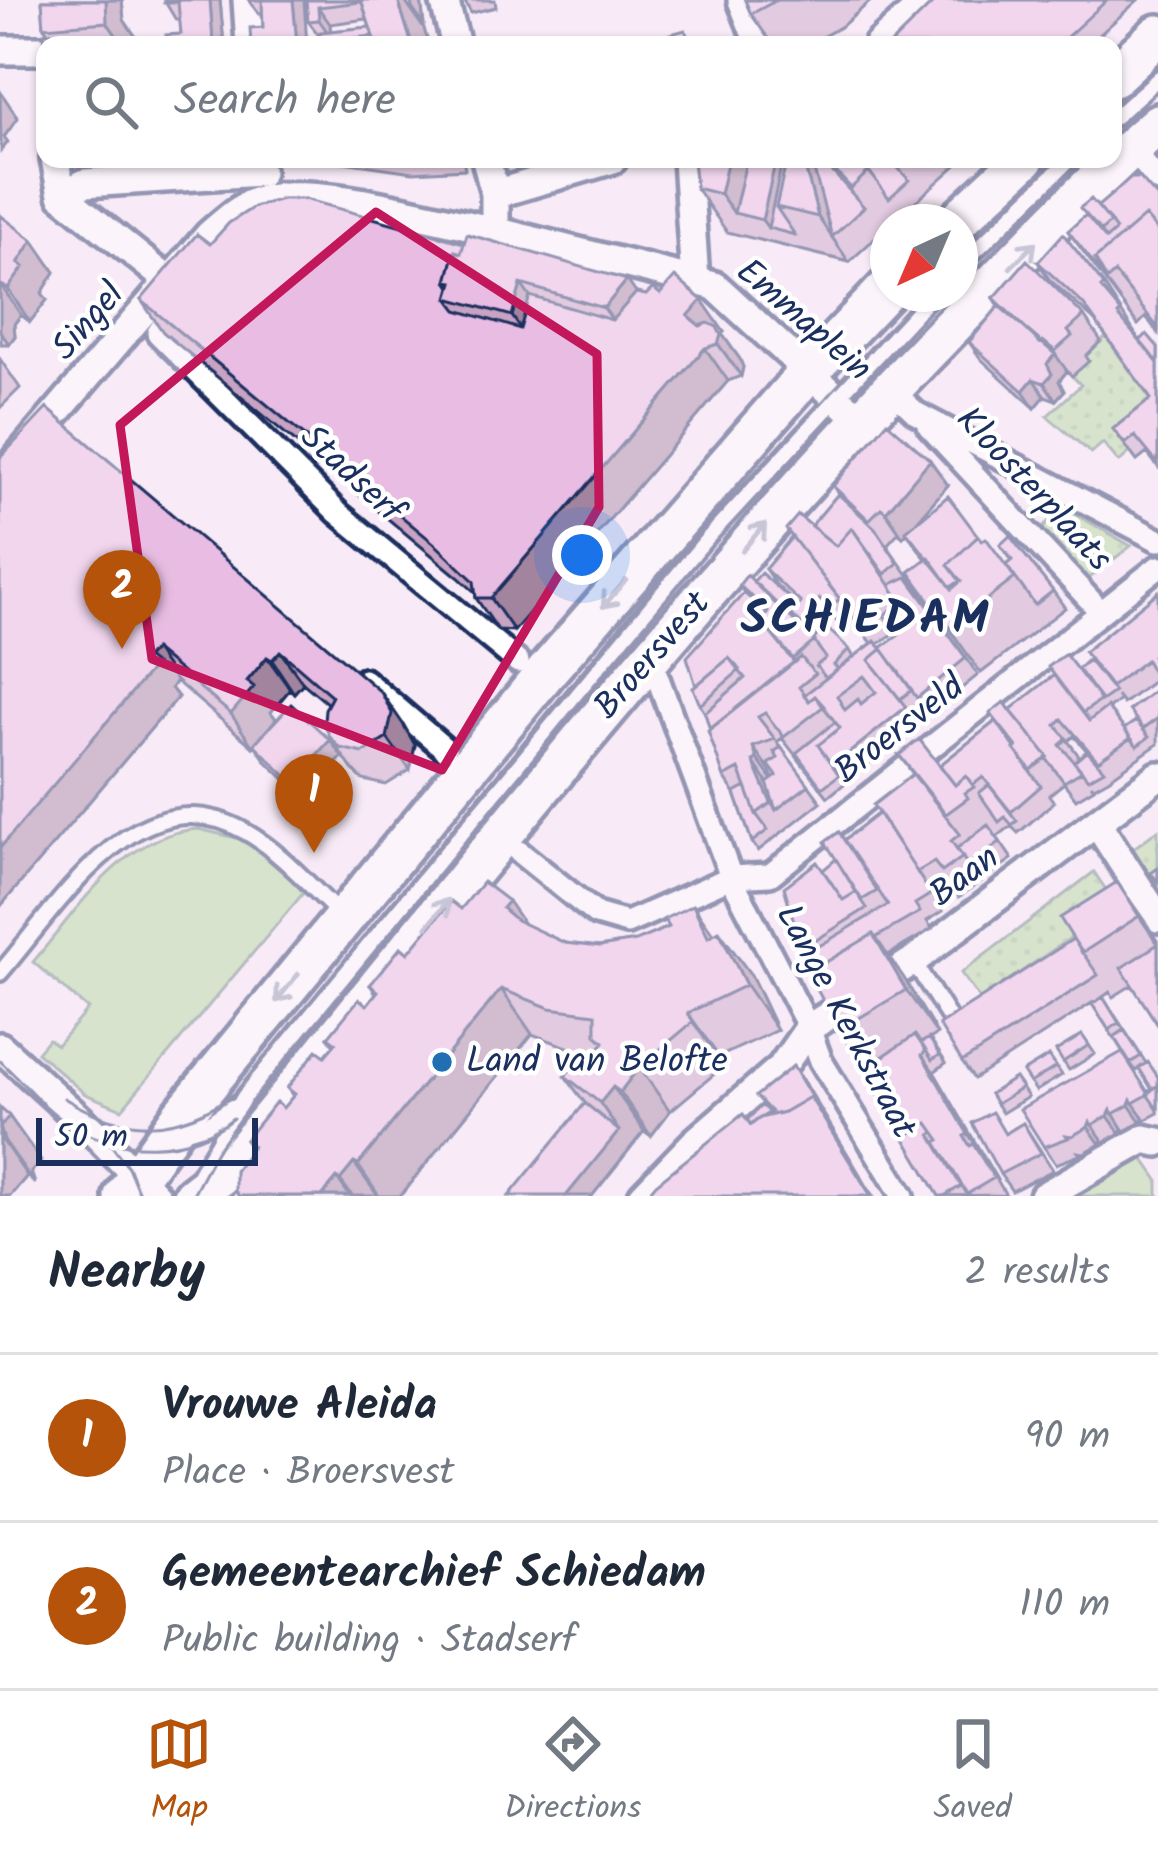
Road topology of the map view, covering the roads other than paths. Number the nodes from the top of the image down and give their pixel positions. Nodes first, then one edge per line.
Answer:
1 (247, 0) edge
2 (444, 0) edge
3 (742, 0) edge
4 (928, 0) edge
5 (1158, 35) edge
6 (249, 36) edge
7 (454, 36) edge
8 (756, 36) edge
9 (888, 36) edge
10 (36, 42) edge
11 (0, 50) edge
12 (1122, 69) edge
13 (1158, 78) edge
14 (1134, 130) edge
15 (57, 168) edge
16 (488, 168) edge
17 (583, 168) edge
18 (688, 168) edge
19 (1014, 168) edge
20 (1061, 168) edge
21 (1102, 168) edge
22 (260, 177) edge
23 (1158, 181) edge
24 (495, 194) junction
25 (62, 196) junction
26 (975, 204) edge
27 (492, 241) junction
28 (978, 248) edge
29 (695, 281) junction
30 (165, 305) junction
31 (876, 312) edge
32 (916, 312) edge
33 (835, 396) junction
34 (904, 401) junction
35 (0, 472) edge
36 (1158, 540) edge
37 (1158, 567) edge
38 (1101, 612) junction
39 (341, 661) edge
40 (518, 662) dead end
41 (656, 674) dead end
42 (445, 749) dead end
43 (1158, 776) edge
44 (1097, 823) junction
45 (519, 852) dead end
46 (731, 877) junction
47 (344, 918) junction
48 (1158, 918) edge
49 (913, 961) junction
50 (0, 973) edge
51 (955, 1027) edge
52 (809, 1028) junction
53 (0, 1047) edge
54 (244, 1096) junction
55 (166, 1136) junction
56 (1158, 1142) edge
57 (139, 1190) edge
58 (190, 1196) edge
59 (643, 1196) edge
60 (903, 1196) edge
61 (1044, 1196) edge

1 - 6 street
2 - 7 street
3 - 8 street
4 - 9 street
5 - 12 main road
10 - 11 street
13 - 14 lane, Broersvest
14 - 23 street
15 - 25 street
16 - 24 street
17 - 24 street
18 - 29 street, Emmaplein
19 - 26 main road
20 - 28 lane
34 -> 21 main road, Broersvest
22 - 25 street
22 - 27 street
22 - 30 street, Singel
24 - 27 street
25 - 30 street
27 - 29 street, Emmaplein
29 - 33 street, Emmaplein
30 - 35 street, Singel
30 - 40 street, Stadserf
31 - 33 main road, Broersvest
32 - 33 lane, Broersvest
33 - 34 main road, Broersvest
33 -> 47 main road, Broersvest
33 - 54 lane, Broersvest
58 -> 33 main road, Broersvest
34 - 36 street, Kloosterplaats
34 - 38 street, Kloosterplaats
37 - 38 street, Broersveld
38 - 46 street, Broersveld
39 - 42 street
41 - 46 street
43 - 44 street, Baan
44 - 48 street
44 - 49 street, Baan
45 - 46 street
46 - 52 street, Lange Kerkstraat
47 - 50 lane
47 -> 55 main road, Broersvest
49 - 51 lane
49 - 52 street, Baan
52 - 59 street
52 - 60 street, Lange Kerkstraat
53 - 57 street
54 - 55 lane
54 - 58 lane
55 - 57 main road, Broersvest
56 - 61 street

